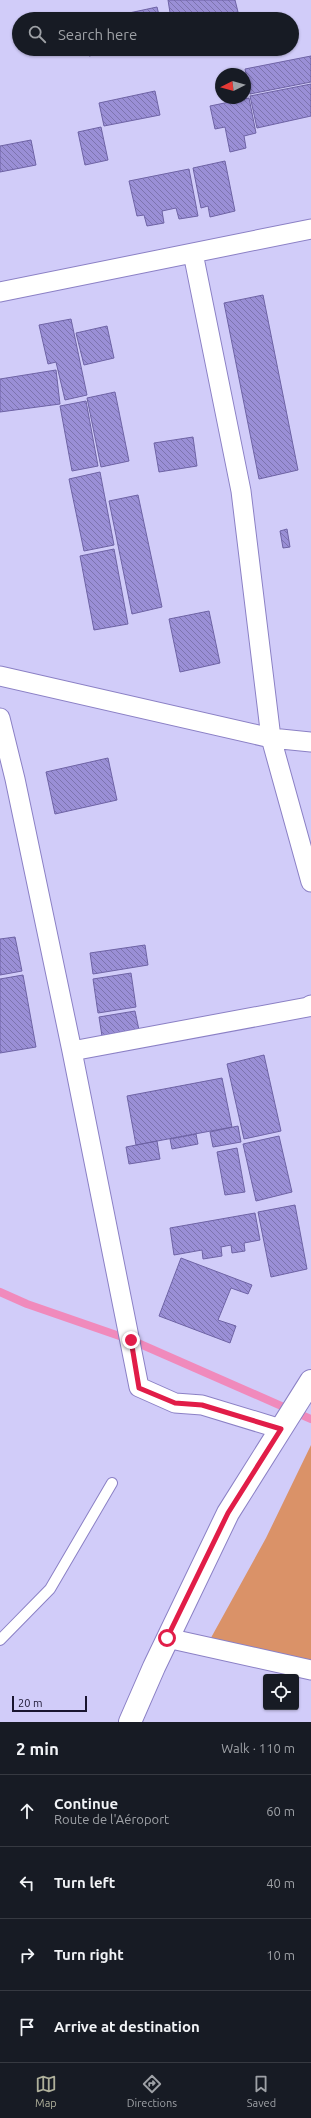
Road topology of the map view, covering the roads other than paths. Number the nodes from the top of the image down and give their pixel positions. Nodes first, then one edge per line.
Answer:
1 (311, 229) edge
2 (193, 253) junction
3 (0, 292) edge
4 (0, 676) edge
5 (0, 718) edge
6 (271, 738) junction
7 (311, 742) edge
8 (311, 882) edge
9 (311, 1005) edge
10 (72, 1051) junction
11 (311, 1381) edge
12 (281, 1429) junction
13 (112, 1483) dead end
14 (167, 1638) junction
15 (0, 1640) edge
16 (311, 1670) edge
17 (130, 1722) edge

1 - 2 street
2 - 3 street
2 - 6 street
4 - 6 street
5 - 10 street
6 - 7 street
6 - 8 street
9 - 10 street
10 - 12 street
11 - 12 main road
12 - 14 main road
13 - 15 lane
14 - 16 street
14 - 17 main road

